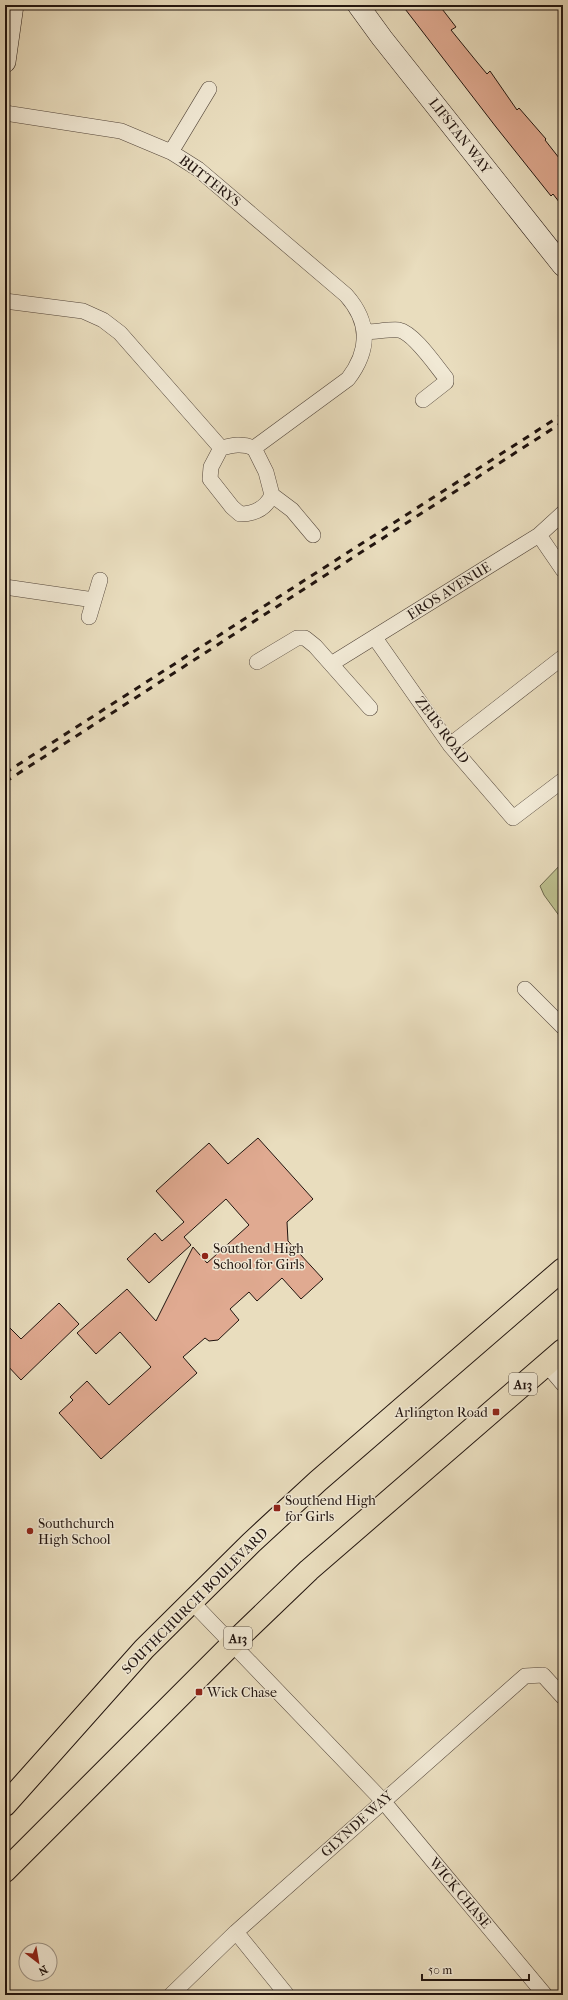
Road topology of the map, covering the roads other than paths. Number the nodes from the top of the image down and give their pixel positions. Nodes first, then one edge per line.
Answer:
1 (14, 5) edge
2 (358, 5) edge
3 (5, 62) edge
4 (210, 90) dead end
5 (5, 113) edge
6 (171, 152) junction
7 (563, 266) edge
8 (5, 301) edge
9 (365, 332) junction
10 (422, 400) dead end
11 (221, 448) junction
12 (254, 448) junction
13 (272, 495) junction
14 (563, 513) edge
15 (312, 535) dead end
16 (539, 535) junction
17 (563, 570) edge
18 (100, 580) dead end
19 (5, 587) edge
20 (94, 600) junction
21 (89, 617) dead end
22 (376, 638) junction
23 (563, 657) edge
24 (257, 662) dead end
25 (331, 664) junction
26 (370, 708) dead end
27 (450, 745) junction
28 (563, 780) edge
29 (525, 989) dead end
30 (563, 1027) edge
31 (563, 1270) edge
32 (563, 1350) edge
33 (546, 1364) junction
34 (563, 1384) edge
35 (191, 1601) junction
36 (233, 1643) junction
37 (563, 1697) edge
38 (383, 1801) junction
39 (5, 1805) edge
40 (5, 1871) edge
41 (236, 1932) junction
42 (172, 1995) edge
43 (287, 1995) edge
44 (545, 1995) edge

1 - 3 street
2 - 7 street, LIFSTAN WAY
4 - 6 street
5 - 6 street, BUTTERYS
6 - 9 street, BUTTERYS
8 - 11 street
9 - 10 street
9 - 12 street, BUTTERYS
11 - 12 street
11 - 13 street
12 - 13 street
13 - 15 street
14 - 16 street, EROS AVENUE
16 - 17 street
16 - 22 street, EROS AVENUE
18 - 20 street
19 - 20 street
20 - 21 street
22 - 25 street, EROS AVENUE
22 - 27 street, ZEUS ROAD
23 - 27 street
24 - 25 street
25 - 26 street
27 - 28 street, ZEUS ROAD
29 - 30 street
31 - 35 main road, SOUTHCHURCH BOULEVARD
32 - 33 main road, A13
33 - 34 street
33 - 36 main road, A13
35 - 36 street, WICK CHASE
35 - 39 main road, SOUTHCHURCH BOULEVARD
36 - 38 street, WICK CHASE
36 - 40 main road, A13
37 - 38 street, GLYNDE WAY
38 - 41 street, GLYNDE WAY
38 - 44 street, WICK CHASE
41 - 42 street, GLYNDE WAY
41 - 43 street

